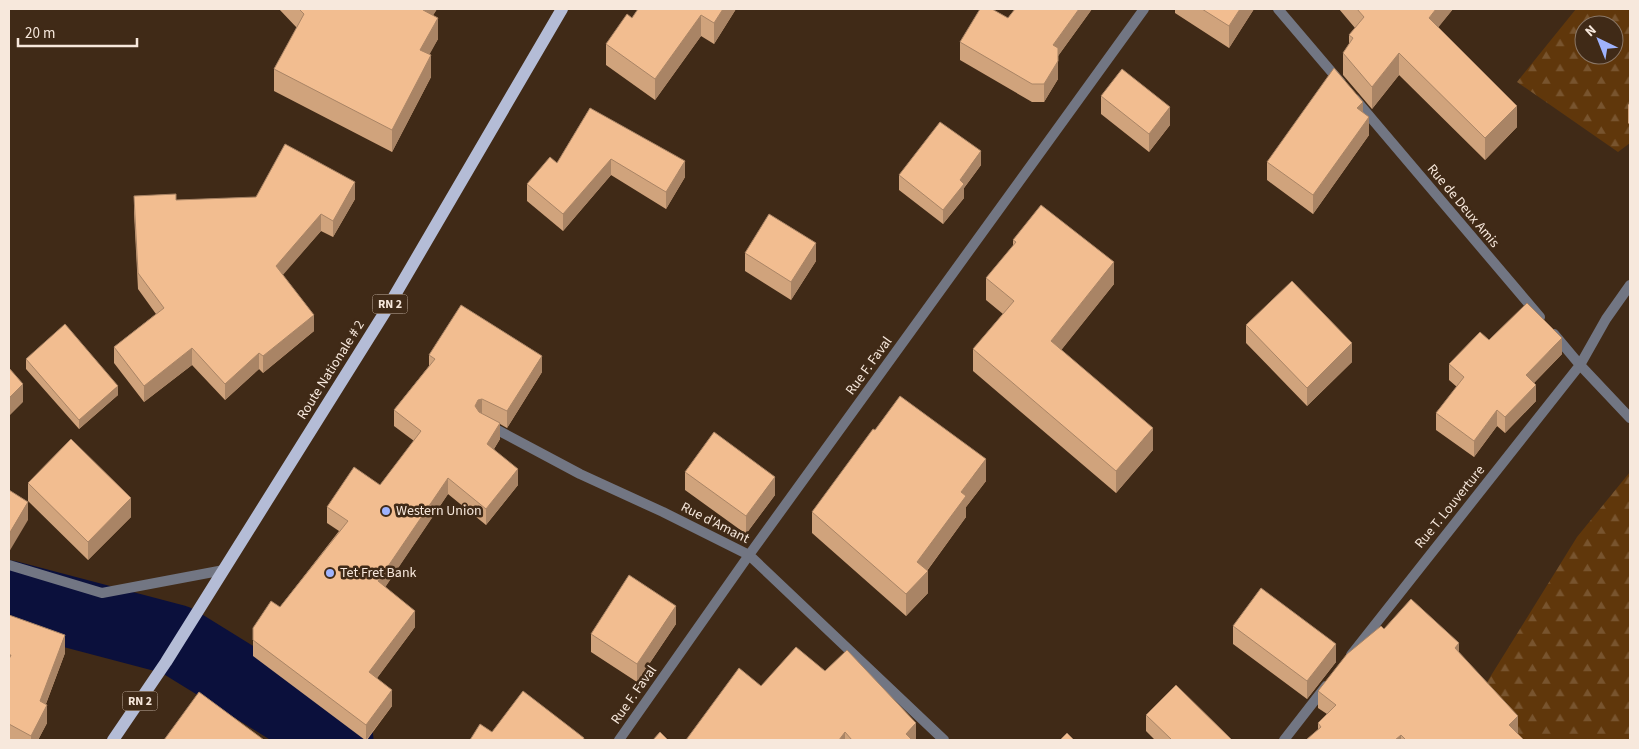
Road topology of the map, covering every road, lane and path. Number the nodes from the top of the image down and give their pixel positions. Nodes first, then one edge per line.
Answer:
1 (562, 9) edge
2 (1144, 9) edge
3 (1278, 9) edge
4 (1630, 285) edge
5 (1580, 365) junction
6 (1630, 418) edge
7 (482, 422) edge
8 (749, 556) junction
9 (9, 565) edge
10 (224, 570) junction
11 (1342, 665) edge
12 (1331, 680) edge
13 (114, 740) edge
14 (619, 740) edge
15 (944, 740) edge
16 (1284, 740) edge

1 - 10 main road, Route Nationale # 2 / RN 2
2 - 8 street, Rue F. Faval
3 - 5 street, Rue de Deux Amis
4 - 5 street, Rue T. Louverture
5 - 6 street, Rue de Deux Amis
5 - 11 street, Rue T. Louverture
7 - 8 street, Rue d'Amant
8 - 14 street, Rue F. Faval
8 - 15 street, Rue d'Amant
9 - 10 street
10 - 13 main road, Route Nationale # 2 / RN 2
12 - 16 street

